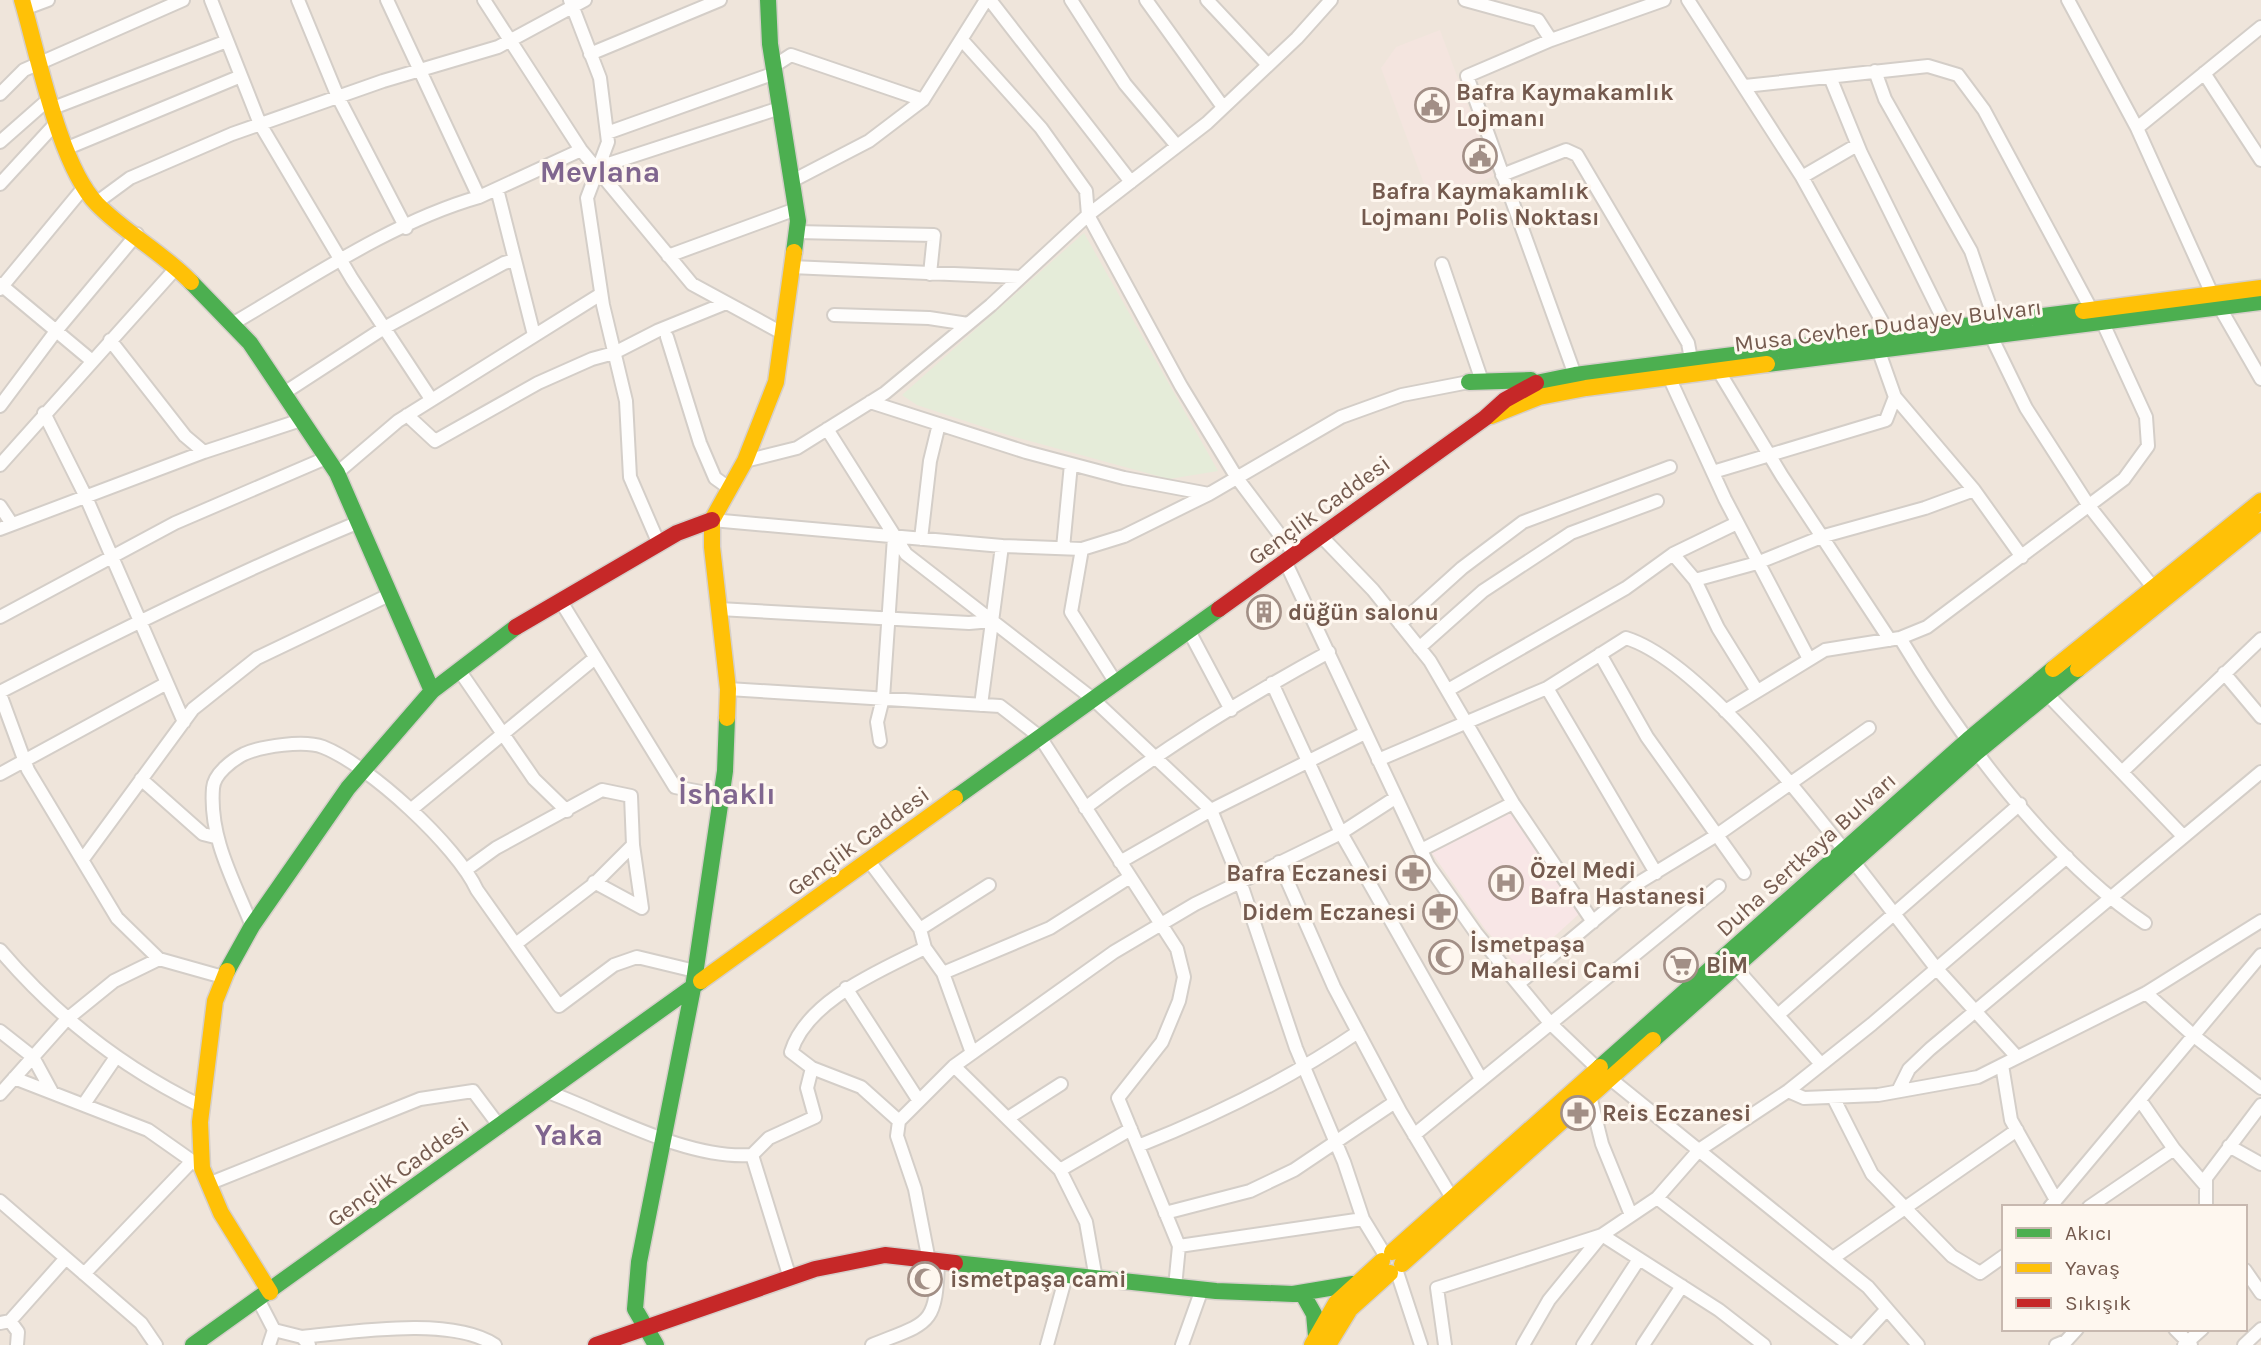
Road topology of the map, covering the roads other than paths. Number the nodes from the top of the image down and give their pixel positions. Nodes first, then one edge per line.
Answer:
1 (48, 0) edge
2 (183, 0) edge
3 (211, 0) edge
4 (298, 0) edge
5 (387, 0) edge
6 (484, 0) edge
7 (585, 0) edge
8 (719, 0) edge
9 (768, 0) edge
10 (988, 0) edge
11 (1071, 0) edge
12 (1146, 0) edge
13 (1207, 0) edge
14 (1331, 0) edge
15 (1465, 0) edge
16 (1664, 0) edge
17 (1688, 0) edge
18 (2068, 0) edge
19 (571, 3) edge
20 (23, 5) edge
21 (2261, 27) edge
22 (962, 40) junction
23 (1550, 40) junction
24 (227, 41) junction
25 (509, 41) junction
26 (590, 54) junction
27 (40, 65) junction
28 (1268, 65) junction
29 (421, 70) junction
30 (774, 70) junction
31 (1875, 71) junction
32 (2204, 73) junction
33 (241, 76) junction
34 (1830, 76) junction
35 (1745, 86) junction
36 (0, 94) edge
37 (338, 97) junction
38 (923, 100) junction
39 (1223, 107) junction
40 (780, 108) junction
41 (53, 109) junction
42 (260, 124) junction
43 (2137, 128) junction
44 (607, 133) junction
45 (0, 142) edge
46 (1857, 145) junction
47 (1177, 146) junction
48 (65, 149) junction
49 (581, 150) junction
50 (2261, 160) edge
51 (596, 168) junction
52 (1502, 175) junction
53 (1802, 177) junction
54 (792, 181) junction
55 (1131, 182) junction
56 (0, 184) edge
57 (85, 186) junction
58 (497, 189) junction
59 (479, 197) junction
60 (96, 203) junction
61 (796, 209) junction
62 (1088, 215) junction
63 (406, 228) junction
64 (796, 232) junction
65 (137, 234) junction
66 (668, 256) junction
67 (341, 260) junction
68 (514, 260) junction
69 (1442, 264) dead end
70 (177, 267) junction
71 (791, 267) junction
72 (930, 274) junction
73 (1021, 276) junction
74 (1, 287) edge
75 (2261, 288) edge
76 (601, 294) junction
77 (2215, 301) junction
78 (2261, 302) edge
79 (726, 303) junction
80 (2097, 315) junction
81 (834, 316) dead end
82 (232, 324) junction
83 (968, 324) junction
84 (1947, 327) junction
85 (1992, 327) junction
86 (384, 328) junction
87 (56, 331) junction
88 (782, 334) junction
89 (1889, 334) junction
90 (534, 335) junction
91 (667, 337) dead end
92 (110, 340) junction
93 (1878, 349) junction
94 (614, 353) junction
95 (1690, 359) junction
96 (91, 360) junction
97 (1718, 370) junction
98 (1574, 374) junction
99 (1670, 377) junction
100 (1542, 379) junction
101 (2261, 379) edge
102 (1475, 381) junction
103 (284, 393) junction
104 (1508, 395) junction
105 (1895, 397) junction
106 (432, 399) junction
107 (870, 402) junction
108 (1523, 403) junction
109 (0, 406) edge
110 (44, 413) junction
111 (407, 415) junction
112 (1485, 418) junction
113 (301, 420) junction
114 (939, 424) junction
115 (827, 429) junction
116 (204, 452) junction
117 (1771, 455) junction
118 (326, 457) junction
119 (745, 460) junction
120 (1071, 464) junction
121 (0, 465) edge
122 (1670, 467) dead end
123 (1713, 472) junction
124 (337, 473) junction
125 (1237, 478) junction
126 (729, 488) junction
127 (1974, 490) junction
128 (1209, 494) junction
129 (85, 495) junction
130 (1657, 501) dead end
131 (2261, 501) edge
132 (0, 506) edge
133 (2089, 506) junction
134 (712, 520) junction
135 (359, 522) junction
136 (1737, 523) junction
137 (6, 527) edge
138 (2258, 528) edge
139 (894, 536) junction
140 (1321, 536) junction
141 (1824, 536) junction
142 (921, 539) junction
143 (659, 544) junction
144 (1002, 546) junction
145 (1063, 548) junction
146 (1082, 549) junction
147 (1674, 554) junction
148 (2022, 557) junction
149 (113, 558) junction
150 (1290, 558) junction
151 (1757, 563) junction
152 (1695, 580) junction
153 (2152, 586) junction
154 (391, 594) junction
155 (559, 600) junction
156 (719, 609) junction
157 (0, 617) edge
158 (889, 619) junction
159 (141, 620) junction
160 (992, 621) junction
161 (1400, 624) junction
162 (1189, 631) junction
163 (1895, 639) junction
164 (2261, 639) edge
165 (1419, 648) junction
166 (1329, 652) junction
167 (1600, 654) junction
168 (595, 658) junction
169 (1809, 659) junction
170 (459, 670) junction
171 (2224, 673) junction
172 (167, 683) junction
173 (1116, 683) junction
174 (1272, 683) junction
175 (1547, 688) junction
176 (728, 689) junction
177 (1448, 690) junction
178 (432, 691) junction
179 (1757, 691) junction
180 (0, 693) edge
181 (2047, 694) junction
182 (883, 698) junction
183 (1093, 699) junction
184 (981, 705) junction
185 (1231, 710) junction
186 (1725, 710) junction
187 (2261, 717) edge
188 (184, 722) junction
189 (1468, 723) junction
190 (1869, 728) dead end
191 (1365, 733) junction
192 (503, 734) junction
193 (1040, 737) junction
194 (880, 741) dead end
195 (1972, 746) junction
196 (1155, 755) junction
197 (1377, 760) junction
198 (25, 761) junction
199 (1308, 763) junction
200 (363, 771) junction
201 (2123, 771) junction
202 (2261, 772) edge
203 (0, 774) edge
204 (141, 779) junction
205 (1790, 785) junction
206 (722, 796) junction
207 (1395, 798) junction
208 (1513, 803) junction
209 (2020, 804) junction
210 (413, 808) junction
211 (1085, 808) junction
212 (1211, 810) junction
213 (567, 811) junction
214 (1341, 833) junction
215 (1717, 835) junction
216 (2183, 836) junction
217 (215, 837) junction
218 (633, 845) junction
219 (1421, 850) junction
220 (1849, 856) junction
221 (2067, 857) junction
222 (83, 859) junction
223 (869, 861) junction
224 (1120, 862) junction
225 (1279, 862) junction
226 (467, 869) junction
227 (1656, 873) junction
228 (1744, 873) dead end
229 (1130, 877) junction
230 (1240, 881) junction
231 (594, 882) junction
232 (989, 885) dead end
233 (1718, 886) dead end
234 (2107, 898) junction
235 (1895, 913) junction
236 (2261, 921) edge
237 (1592, 922) junction
238 (2146, 923) dead end
239 (1160, 924) junction
240 (252, 926) junction
241 (920, 929) junction
242 (517, 943) junction
243 (925, 948) junction
244 (0, 950) edge
245 (2261, 955) edge
246 (159, 959) junction
247 (1735, 967) junction
248 (1937, 968) junction
249 (943, 973) junction
250 (223, 977) junction
251 (694, 980) junction
252 (1518, 984) junction
253 (846, 988) junction
254 (2146, 993) junction
255 (1976, 1009) junction
256 (1779, 1014) junction
257 (66, 1020) junction
258 (1550, 1023) junction
259 (0, 1031) edge
260 (1357, 1032) junction
261 (2194, 1036) junction
262 (972, 1053) junction
263 (33, 1057) junction
264 (116, 1057) junction
265 (2017, 1058) junction
266 (1821, 1064) junction
267 (2002, 1065) junction
268 (954, 1066) junction
269 (812, 1068) junction
270 (1305, 1068) junction
271 (1603, 1073) junction
272 (14, 1078) junction
273 (1481, 1079) junction
274 (1060, 1084) dead end
275 (2261, 1088) edge
276 (1788, 1090) junction
277 (1898, 1091) junction
278 (52, 1092) junction
279 (548, 1092) junction
280 (0, 1094) edge
281 (1590, 1096) junction
282 (1833, 1097) junction
283 (2140, 1100) junction
284 (919, 1101) junction
285 (1395, 1102) junction
286 (84, 1104) junction
287 (2261, 1105) edge
288 (203, 1107) junction
289 (1008, 1118) junction
290 (900, 1121) junction
291 (500, 1127) junction
292 (1131, 1129) junction
293 (2017, 1130) junction
294 (1414, 1135) junction
295 (663, 1139) junction
296 (1335, 1142) junction
297 (1139, 1146) junction
298 (2230, 1146) junction
299 (1699, 1150) junction
300 (2174, 1150) junction
301 (752, 1156) junction
302 (2261, 1164) edge
303 (1060, 1170) junction
304 (201, 1171) junction
305 (2206, 1186) junction
306 (1452, 1198) junction
307 (1657, 1198) junction
308 (0, 1201) edge
309 (2053, 1203) edge
310 (2093, 1205) edge
311 (2206, 1205) edge
312 (1905, 1207) junction
313 (1165, 1213) junction
314 (1631, 1215) junction
315 (1363, 1219) junction
316 (1602, 1235) junction
317 (1179, 1246) junction
318 (2002, 1257) edge
319 (66, 1258) junction
320 (1833, 1258) junction
321 (1639, 1259) junction
322 (933, 1262) junction
323 (1391, 1263) junction
324 (84, 1274) junction
325 (1066, 1276) junction
326 (790, 1278) junction
327 (1096, 1279) junction
328 (1353, 1284) junction
329 (1682, 1286) junction
330 (1175, 1287) junction
331 (1202, 1289) junction
332 (1299, 1296) junction
333 (265, 1297) junction
334 (1336, 1303) junction
335 (1355, 1304) junction
336 (1887, 1309) junction
337 (5, 1322) edge
338 (645, 1326) junction
339 (2261, 1329) edge
340 (274, 1330) junction
341 (2075, 1331) edge
342 (2200, 1331) edge
343 (305, 1341) edge
344 (1319, 1342) edge
345 (2188, 1344) edge
346 (17, 1345) edge
347 (156, 1345) edge
348 (193, 1345) edge
349 (269, 1345) edge
350 (495, 1345) edge
351 (596, 1345) edge
352 (656, 1345) edge
353 (872, 1345) edge
354 (1047, 1345) edge
355 (1182, 1345) edge
356 (1420, 1345) edge
357 (1445, 1345) edge
358 (1523, 1345) edge
359 (1583, 1345) edge
360 (1643, 1345) edge
361 (1764, 1345) edge
362 (1851, 1345) edge
363 (1918, 1345) edge
364 (2056, 1345) edge
365 (2244, 1345) edge

1 - 20 street
2 - 27 street
3 - 24 street
4 - 37 street
5 - 29 street
6 - 25 street
7 - 19 street
8 - 26 street
9 - 30 main road
10 - 22 street
10 - 55 street
11 - 47 street
12 - 39 street
13 - 28 street
14 - 28 street
15 - 23 street
16 - 23 street
17 - 35 street
18 - 43 street
19 - 25 street
19 - 26 street
20 - 27 main road
21 - 32 street
22 - 38 street
22 - 62 street
23 - 52 street
24 - 33 street
24 - 41 street
25 - 29 street
25 - 49 street
26 - 44 street
27 - 36 street
27 - 41 main road
28 - 39 street
29 - 37 street
29 - 59 street
30 - 38 street
30 - 40 main road
30 - 44 street
31 - 34 street
31 - 80 street
31 - 85 street
32 - 43 street
32 - 50 street
33 - 42 street
33 - 48 street
34 - 35 street
34 - 46 street
35 - 53 street
37 - 42 street
37 - 63 street
38 - 54 street
39 - 47 street
40 - 51 street
40 - 54 main road
41 - 45 street
41 - 48 main road
41 - 56 street
42 - 60 street
42 - 67 street
43 - 77 street
44 - 51 street
46 - 53 street
46 - 84 street
47 - 55 street
48 - 57 main road
49 - 51 street
49 - 58 street
51 - 66 street
51 - 76 street
52 - 95 street
52 - 98 street
53 - 89 street
54 - 61 main road
55 - 62 street
57 - 60 main road
57 - 74 street
58 - 59 street
58 - 68 street
59 - 63 street
60 - 65 main road
61 - 64 main road
61 - 66 street
62 - 73 street
62 - 125 street
63 - 67 street
64 - 71 main road
64 - 72 street
65 - 70 main road
65 - 87 street
66 - 79 street
67 - 82 street
67 - 86 street
68 - 86 street
68 - 90 street
69 - 102 street
70 - 82 main road
70 - 92 street
71 - 72 street
71 - 88 main road
72 - 73 street
73 - 83 street
74 - 87 street
75 - 77 main road, Musa Cevher Dudayev Bulvarı
76 - 90 street
76 - 94 street
77 - 78 main road, Musa Cevher Dudayev Bulvarı
77 - 80 main road, Musa Cevher Dudayev Bulvarı
77 - 101 street
79 - 88 street
79 - 94 street
80 - 85 main road, Musa Cevher Dudayev Bulvarı
80 - 133 street
81 - 83 street
82 - 103 main road
83 - 107 street
84 - 85 main road, Musa Cevher Dudayev Bulvarı
84 - 89 main road, Musa Cevher Dudayev Bulvarı
85 - 93 main road, Musa Cevher Dudayev Bulvarı
85 - 133 street
86 - 103 street
86 - 106 street
87 - 96 street
87 - 109 street
88 - 119 main road
89 - 95 main road, Musa Cevher Dudayev Bulvarı
90 - 106 street
91 - 126 street
92 - 96 street
92 - 116 street
93 - 97 main road, Musa Cevher Dudayev Bulvarı
93 - 105 street
94 - 111 street
94 - 143 street
95 - 98 main road, Musa Cevher Dudayev Bulvarı
96 - 110 street
97 - 99 main road, Musa Cevher Dudayev Bulvarı
97 - 117 street
98 - 100 main road, Musa Cevher Dudayev Bulvarı
99 - 108 main road, Musa Cevher Dudayev Bulvarı
99 - 123 street
100 - 102 main road, Musa Cevher Dudayev Bulvarı
100 - 104 main road, Musa Cevher Dudayev Bulvarı
102 - 104 main road
102 - 112 main road
102 - 125 street
103 - 113 main road
104 - 108 main road
104 - 112 main road, Musa Cevher Dudayev Bulvarı
105 - 117 street
105 - 127 street
106 - 111 street
107 - 114 street
107 - 115 street
108 - 112 main road, Musa Cevher Dudayev Bulvarı
110 - 121 street
110 - 129 street
111 - 124 street
112 - 140 main road, Gençlik Caddesi
113 - 116 street
113 - 118 main road
114 - 120 street
114 - 142 street
115 - 119 street
115 - 139 street
116 - 129 street
117 - 123 street
117 - 141 street
118 - 124 main road
118 - 149 street
119 - 126 main road
120 - 128 street
120 - 145 street
122 - 161 street
123 - 136 street
124 - 135 main road
125 - 128 street
125 - 150 street
126 - 134 main road
127 - 141 street
127 - 148 street
128 - 146 street
129 - 137 street
129 - 149 street
130 - 165 street
131 - 153 main road, Duha Sertkaya Bulvarı
132 - 137 street
133 - 148 street
133 - 153 street
134 - 139 street
134 - 143 main road
134 - 156 main road
135 - 154 main road
135 - 159 street
136 - 147 street
136 - 151 street
138 - 181 main road, Duha Sertkaya Bulvarı
139 - 142 street
139 - 158 street
139 - 160 street
140 - 150 main road, Gençlik Caddesi
140 - 161 street
141 - 151 street
141 - 163 street
142 - 144 street
143 - 155 main road
144 - 145 street
144 - 160 street
145 - 146 street
146 - 173 street
147 - 152 street
147 - 177 street
148 - 163 street
149 - 157 street
149 - 159 street
150 - 162 main road, Gençlik Caddesi
150 - 166 street
151 - 152 street
151 - 169 street
152 - 179 street
153 - 195 main road, Duha Sertkaya Bulvarı
154 - 178 main road
154 - 188 street
155 - 168 street
155 - 170 main road
156 - 158 street
156 - 176 main road
158 - 160 street
158 - 182 street
159 - 172 street
159 - 180 street
160 - 183 street
160 - 184 street
161 - 165 street
162 - 173 main road, Gençlik Caddesi
162 - 185 street
163 - 169 street
163 - 195 street
164 - 171 street
165 - 177 street
166 - 174 street
166 - 191 street
167 - 175 street
167 - 186 street
167 - 215 street
168 - 192 street
168 - 206 street
169 - 179 street
170 - 178 main road
170 - 192 street
171 - 187 street
171 - 201 street
172 - 188 street
172 - 198 street
173 - 183 main road, Gençlik Caddesi
174 - 185 street
174 - 199 street
175 - 189 street
175 - 227 street
176 - 182 street
176 - 206 main road
177 - 189 street
178 - 200 main road
179 - 186 street
180 - 198 street
181 - 195 main road, Duha Sertkaya Bulvarı
181 - 201 street
182 - 184 street
182 - 194 street
183 - 193 main road, Gençlik Caddesi
183 - 196 street
184 - 193 street
185 - 196 street
186 - 205 street
188 - 204 street
189 - 197 street
189 - 208 street
190 - 205 street
191 - 197 street
191 - 199 street
192 - 210 street
192 - 213 street
193 - 211 street
193 - 223 main road, Gençlik Caddesi
195 - 209 street
195 - 220 main road, Duha Sertkaya Bulvarı
196 - 211 street
196 - 212 street
197 - 207 street
198 - 203 street
198 - 222 street
199 - 212 street
199 - 214 street
200 - 210 street
200 - 217 street
200 - 240 main road
201 - 216 street
202 - 216 street
204 - 217 street
204 - 222 street
205 - 215 street
205 - 220 street
206 - 251 main road
207 - 214 street
207 - 219 street
208 - 219 street
208 - 237 street
209 - 221 street
209 - 235 street
210 - 226 street
211 - 224 street
212 - 224 street
212 - 230 street
213 - 218 street
213 - 226 street
214 - 225 street
214 - 273 street
215 - 227 street
215 - 228 street
216 - 234 street
217 - 240 street
218 - 231 street
218 - 231 street
219 - 252 street
220 - 235 street
220 - 247 main road, Duha Sertkaya Bulvarı
220 - 271 main road, Duha Sertkaya Bulvarı
221 - 234 street
221 - 248 street
222 - 246 street
223 - 241 street
223 - 251 main road, Gençlik Caddesi
224 - 229 street
225 - 230 street
225 - 260 street
226 - 242 street
227 - 237 street
229 - 239 street
229 - 249 street
230 - 239 street
230 - 270 street
231 - 242 street
232 - 241 street
233 - 258 street
234 - 238 street
234 - 255 street
235 - 248 street
235 - 256 street
236 - 254 street
237 - 252 street
239 - 262 street
239 - 292 street
240 - 250 main road
241 - 243 street
242 - 251 street
243 - 249 street
243 - 253 street
244 - 257 street
245 - 261 street
246 - 250 street
246 - 257 street
247 - 256 street
247 - 271 main road, Duha Sertkaya Bulvarı
248 - 255 street
248 - 266 street
249 - 262 street
250 - 288 main road
251 - 279 main road, Gençlik Caddesi
251 - 295 main road
252 - 258 street
253 - 269 street
253 - 284 street
254 - 261 street
254 - 265 street
255 - 265 street
255 - 277 street
256 - 266 street
257 - 263 street
257 - 264 street
258 - 271 street
258 - 273 street
259 - 263 street
260 - 270 street
260 - 285 street
261 - 275 street
261 - 283 street
262 - 268 street
263 - 272 street
263 - 278 street
264 - 286 street
264 - 288 street
265 - 267 street
266 - 276 street
267 - 277 street
267 - 293 street
268 - 284 street
268 - 289 street
269 - 290 street
269 - 301 street
270 - 296 street
270 - 297 street
271 - 281 main road, Duha Sertkaya Bulvarı
271 - 299 street
271 - 306 main road, Duha Sertkaya Bulvarı
272 - 278 street
272 - 280 street
273 - 294 street
274 - 289 street
276 - 282 street
276 - 299 street
277 - 282 street
278 - 286 street
279 - 291 main road, Gençlik Caddesi
279 - 295 street
281 - 314 street
281 - 323 main road, Duha Sertkaya Bulvarı
282 - 312 street
283 - 300 street
283 - 309 street
284 - 290 street
285 - 294 street
285 - 296 street
286 - 304 street
287 - 298 street
288 - 304 main road
289 - 303 street
290 - 322 street
291 - 304 street
291 - 333 main road, Gençlik Caddesi
292 - 297 street
292 - 303 street
293 - 309 street
293 - 312 street
294 - 306 street
295 - 301 street
295 - 338 main road
296 - 313 street
296 - 315 street
297 - 313 street
298 - 302 street
298 - 305 street
299 - 307 street
299 - 320 street
300 - 305 street
300 - 310 street
301 - 326 street
303 - 327 street
304 - 324 street
304 - 333 main road
305 - 311 street
306 - 323 main road, Duha Sertkaya Bulvarı
307 - 314 street
307 - 362 street
308 - 319 street
312 - 318 street
312 - 320 street
313 - 317 street
314 - 316 street
315 - 317 street
315 - 323 street
316 - 321 street
316 - 357 street
316 - 358 street
317 - 330 street
319 - 324 street
319 - 337 street
320 - 336 street
321 - 329 street
321 - 359 street
322 - 325 main road
322 - 326 main road
322 - 353 street
323 - 328 main road
323 - 335 main road, Duha Sertkaya Bulvarı
323 - 356 street
324 - 347 street
325 - 327 main road
325 - 354 street
326 - 338 main road
327 - 330 main road
328 - 332 main road
328 - 334 main road
329 - 360 street
329 - 361 street
330 - 331 main road
331 - 332 main road
331 - 355 street
332 - 334 main road
332 - 344 main road
333 - 340 street
333 - 348 main road, Gençlik Caddesi
334 - 335 main road
334 - 344 main road
335 - 344 main road, Duha Sertkaya Bulvarı
336 - 362 street
336 - 363 street
337 - 346 street
338 - 351 main road
338 - 352 main road
339 - 365 street
340 - 343 street
340 - 349 street
341 - 364 street
342 - 345 street
343 - 350 street

